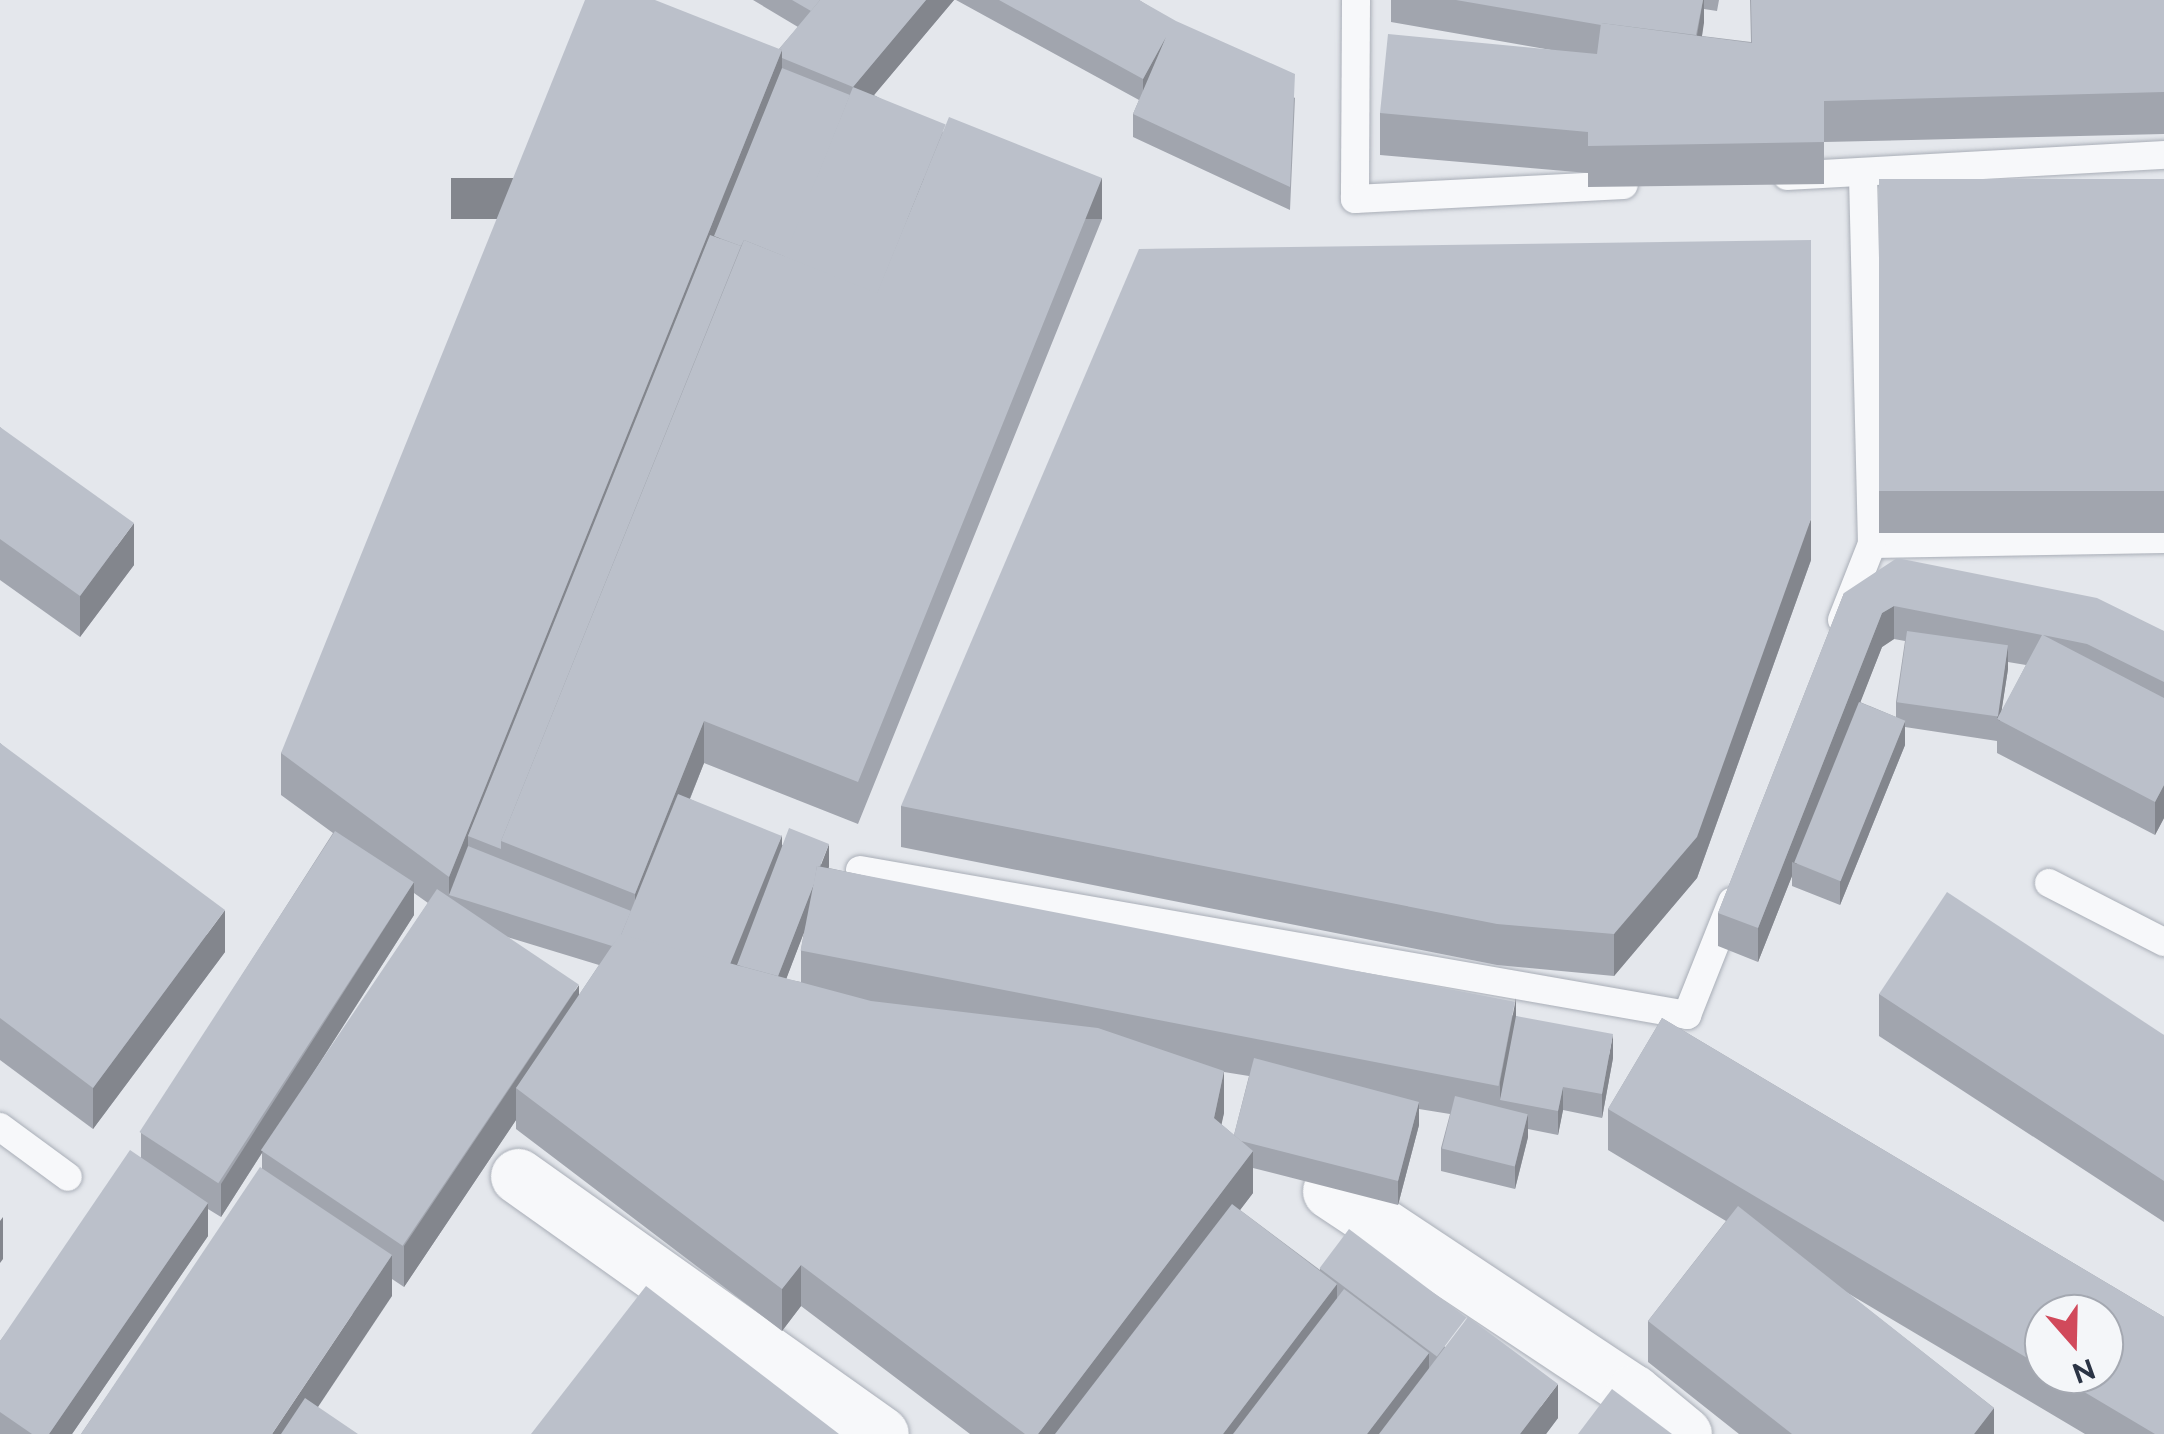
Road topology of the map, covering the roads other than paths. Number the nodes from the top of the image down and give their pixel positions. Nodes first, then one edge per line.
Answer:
1 (1356, 0) edge
2 (2164, 155) edge
3 (1862, 172) junction
4 (1765, 177) edge
5 (1648, 184) edge
6 (2164, 539) edge
7 (1872, 544) junction
8 (1830, 653) edge
9 (860, 870) edge
10 (1744, 870) edge
11 (2049, 884) dead end
12 (2164, 942) edge
13 (0, 1127) edge
14 (518, 1176) dead end
15 (68, 1177) dead end
16 (1330, 1191) edge
17 (881, 1434) edge
18 (1684, 1434) edge

1 - 5 lane
2 - 3 lane
3 - 4 lane
3 - 7 lane
6 - 7 lane
7 - 8 lane
9 - 10 lane
11 - 12 lane
13 - 15 lane
14 - 17 street
16 - 18 street

